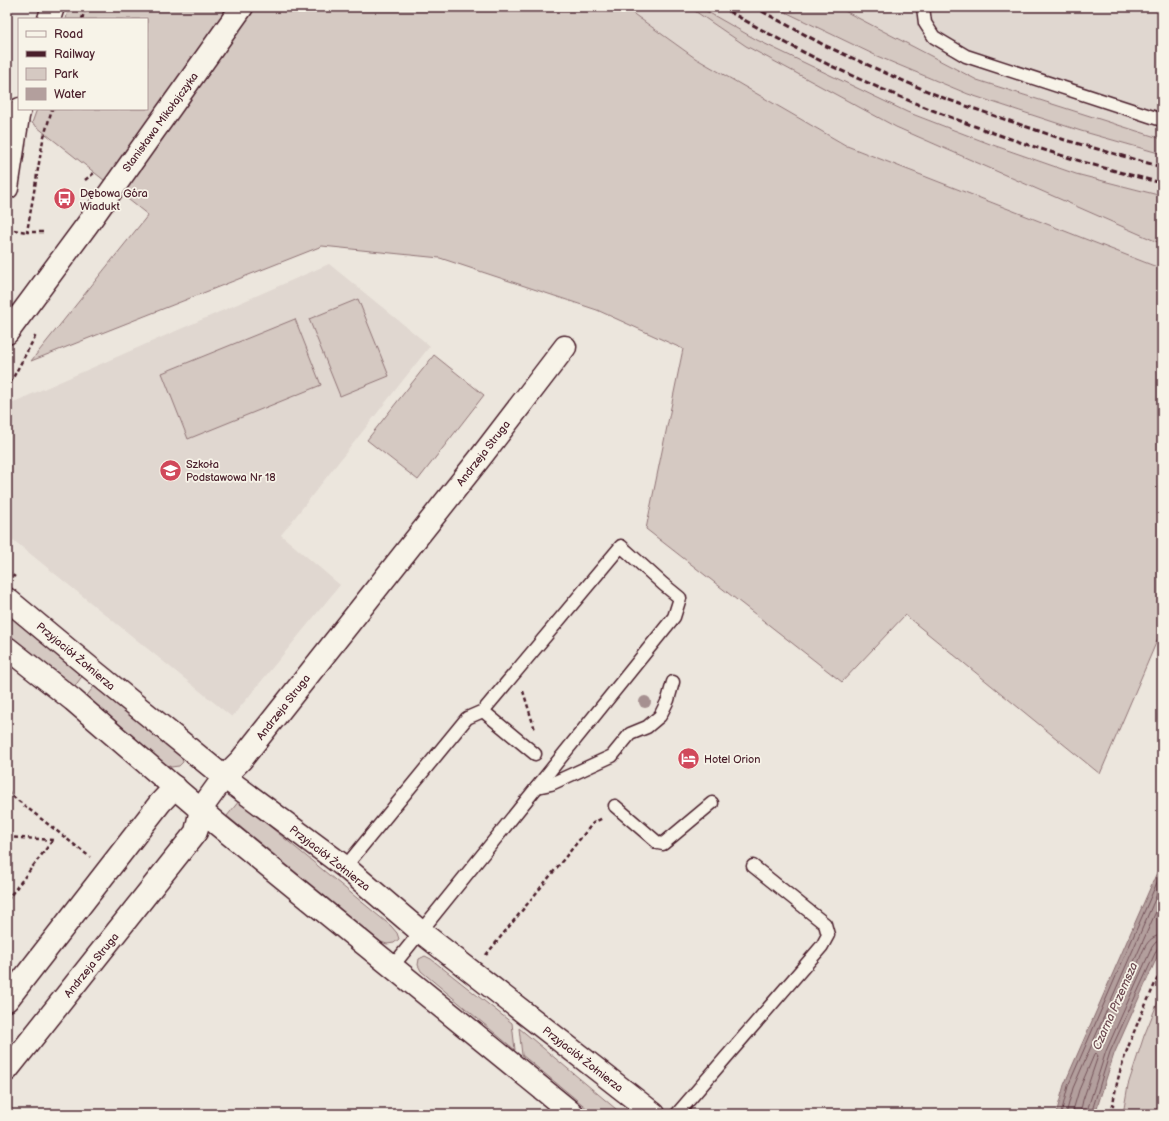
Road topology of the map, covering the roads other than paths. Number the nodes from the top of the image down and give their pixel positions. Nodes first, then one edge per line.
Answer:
1 (53, 7) edge
2 (242, 7) edge
3 (923, 7) edge
4 (49, 18) edge
5 (20, 110) edge
6 (1162, 120) edge
7 (7, 188) edge
8 (9, 324) edge
9 (565, 347) dead end
10 (7, 599) edge
11 (7, 648) edge
12 (673, 682) dead end
13 (483, 711) junction
14 (534, 754) dead end
15 (224, 777) junction
16 (175, 787) junction
17 (537, 787) junction
18 (712, 803) dead end
19 (616, 807) road end
20 (201, 809) junction
21 (753, 866) dead end
22 (344, 867) junction
23 (421, 932) junction
24 (392, 967) junction
25 (7, 1000) edge
26 (7, 1070) edge
27 (573, 1114) edge
28 (654, 1114) edge
29 (676, 1114) edge

1 - 4 street
2 - 8 street, Stanisława Mikołajczyka
3 - 6 lane
5 - 7 street
9 - 15 street, Andrzeja Struga
10 - 15 street, Przyjaciół Żołnierza
11 - 16 street
12 - 17 lane
13 - 14 lane
13 - 17 lane
13 - 22 lane
15 - 20 street, Andrzeja Struga
15 - 22 street, Przyjaciół Żołnierza
16 - 20 street
16 - 25 street
17 - 23 lane
18 - 19 lane
20 - 24 street
20 - 26 street, Andrzeja Struga
21 - 29 lane
22 - 23 street, Przyjaciół Żołnierza
23 - 24 lane
23 - 28 street, Przyjaciół Żołnierza
24 - 27 street

